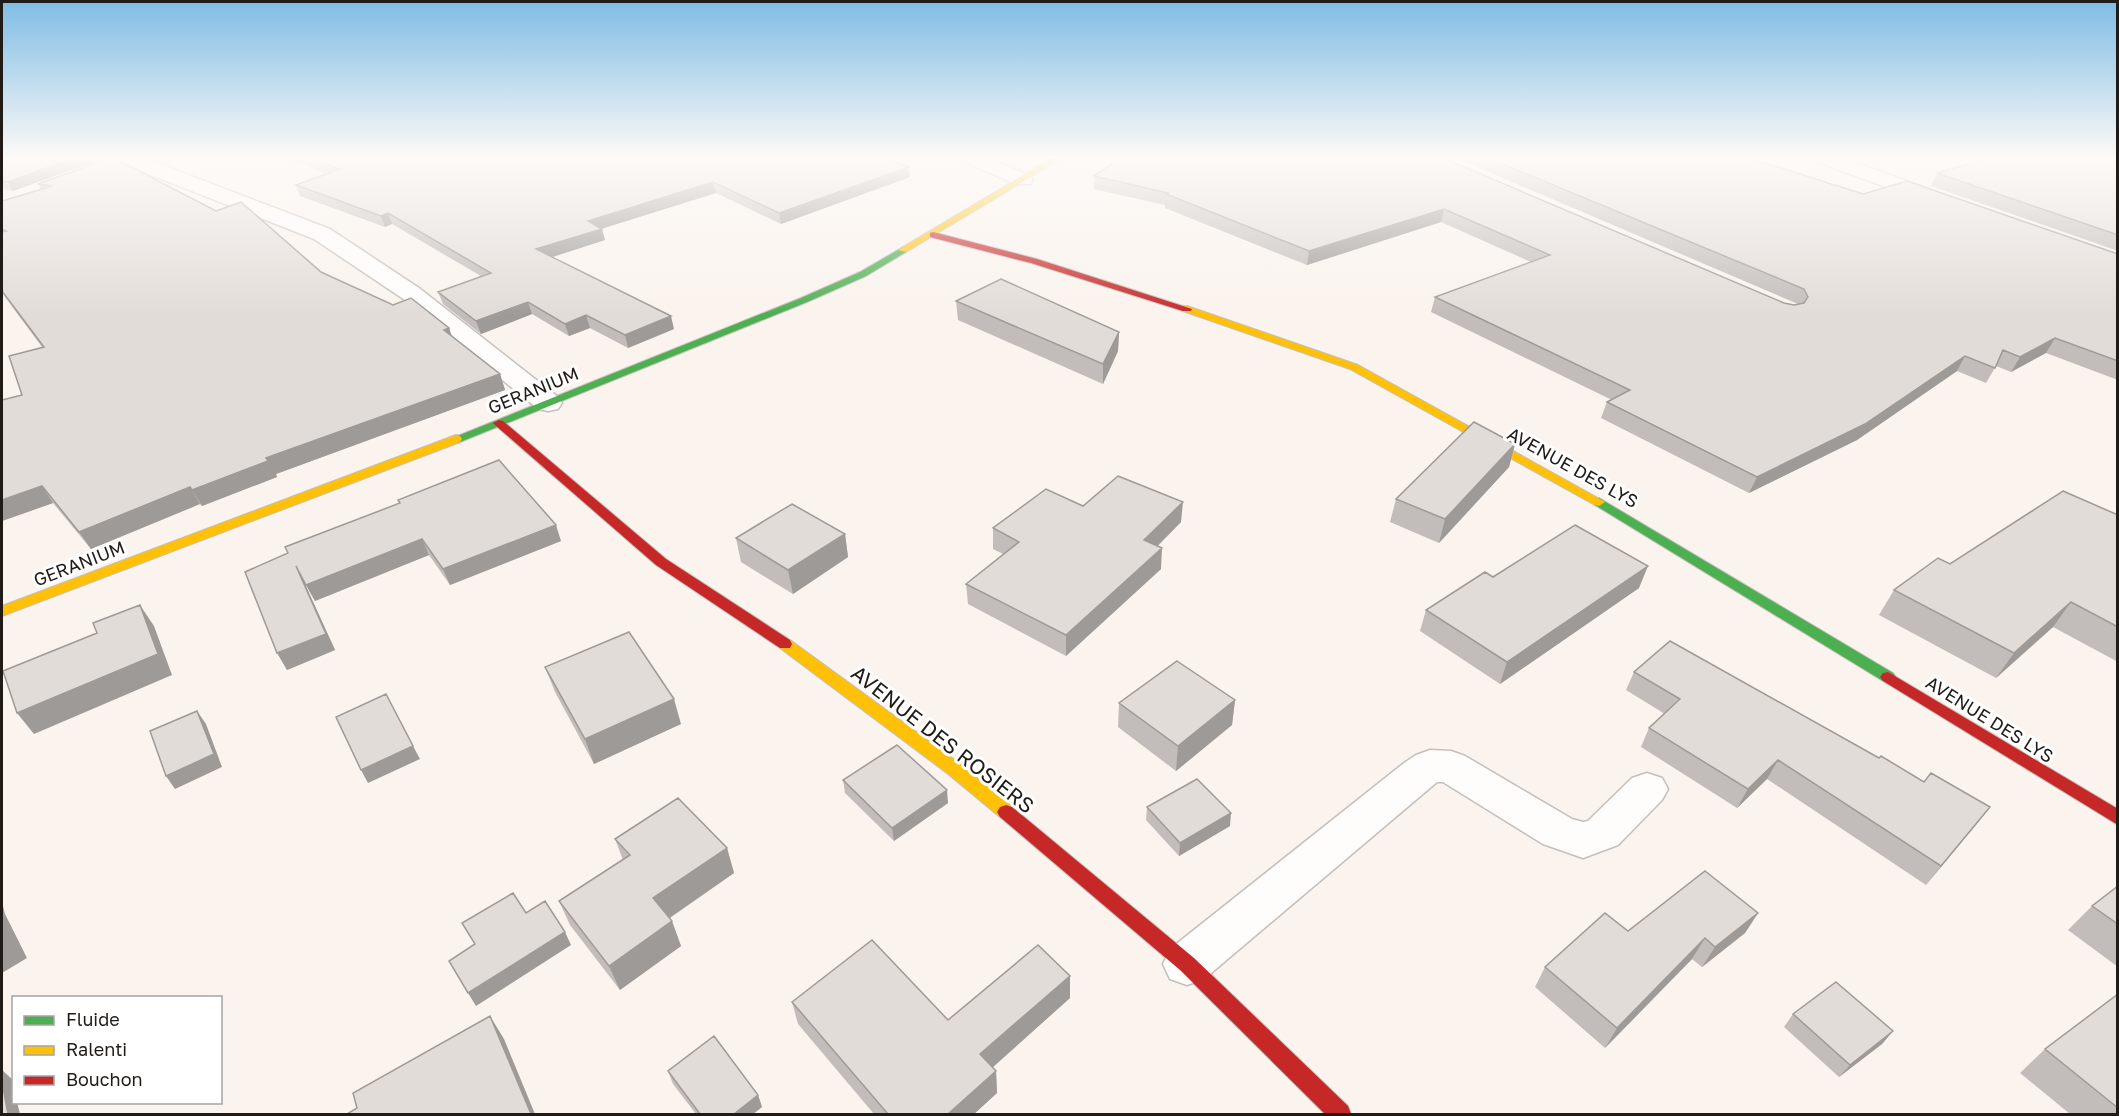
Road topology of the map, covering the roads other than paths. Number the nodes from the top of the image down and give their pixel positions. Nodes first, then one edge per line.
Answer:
1 (256, 210) edge
2 (974, 210) edge
3 (933, 235) junction
4 (548, 403) junction
5 (499, 423) junction
6 (2, 612) edge
7 (1647, 789) dead end
8 (2118, 818) edge
9 (1187, 964) junction
10 (1340, 1114) edge

1 - 4 street
2 - 3 street, GERANIUM
3 - 4 street, GERANIUM
3 - 8 street, AVENUE DES LYS
4 - 5 street, GERANIUM
5 - 6 street, GERANIUM
5 - 9 street, AVENUE DES ROSIERS
7 - 9 street
9 - 10 street, AVENUE DES ROSIERS

